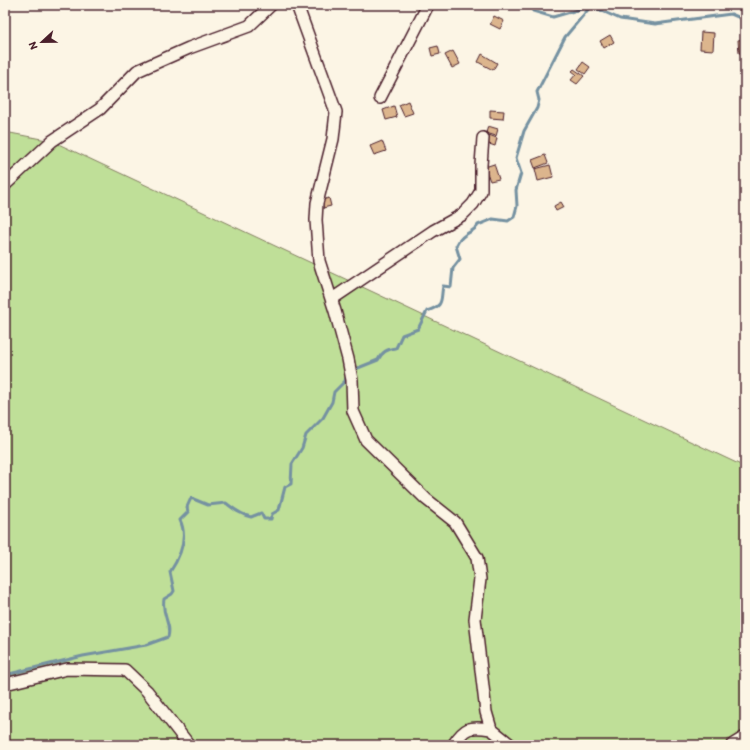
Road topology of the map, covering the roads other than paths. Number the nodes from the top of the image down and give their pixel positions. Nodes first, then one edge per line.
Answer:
1 (271, 5) edge
2 (297, 5) edge
3 (428, 5) edge
4 (380, 98) dead end
5 (483, 138) dead end
6 (5, 185) edge
7 (332, 299) junction
8 (5, 684) edge
9 (491, 729) junction
10 (745, 737) edge
11 (189, 745) edge
12 (453, 745) edge
13 (511, 745) edge
14 (732, 745) edge

1 - 6 street
2 - 7 street
3 - 4 street
5 - 7 street
7 - 9 street
8 - 11 street
9 - 12 street
9 - 13 street
10 - 14 street

